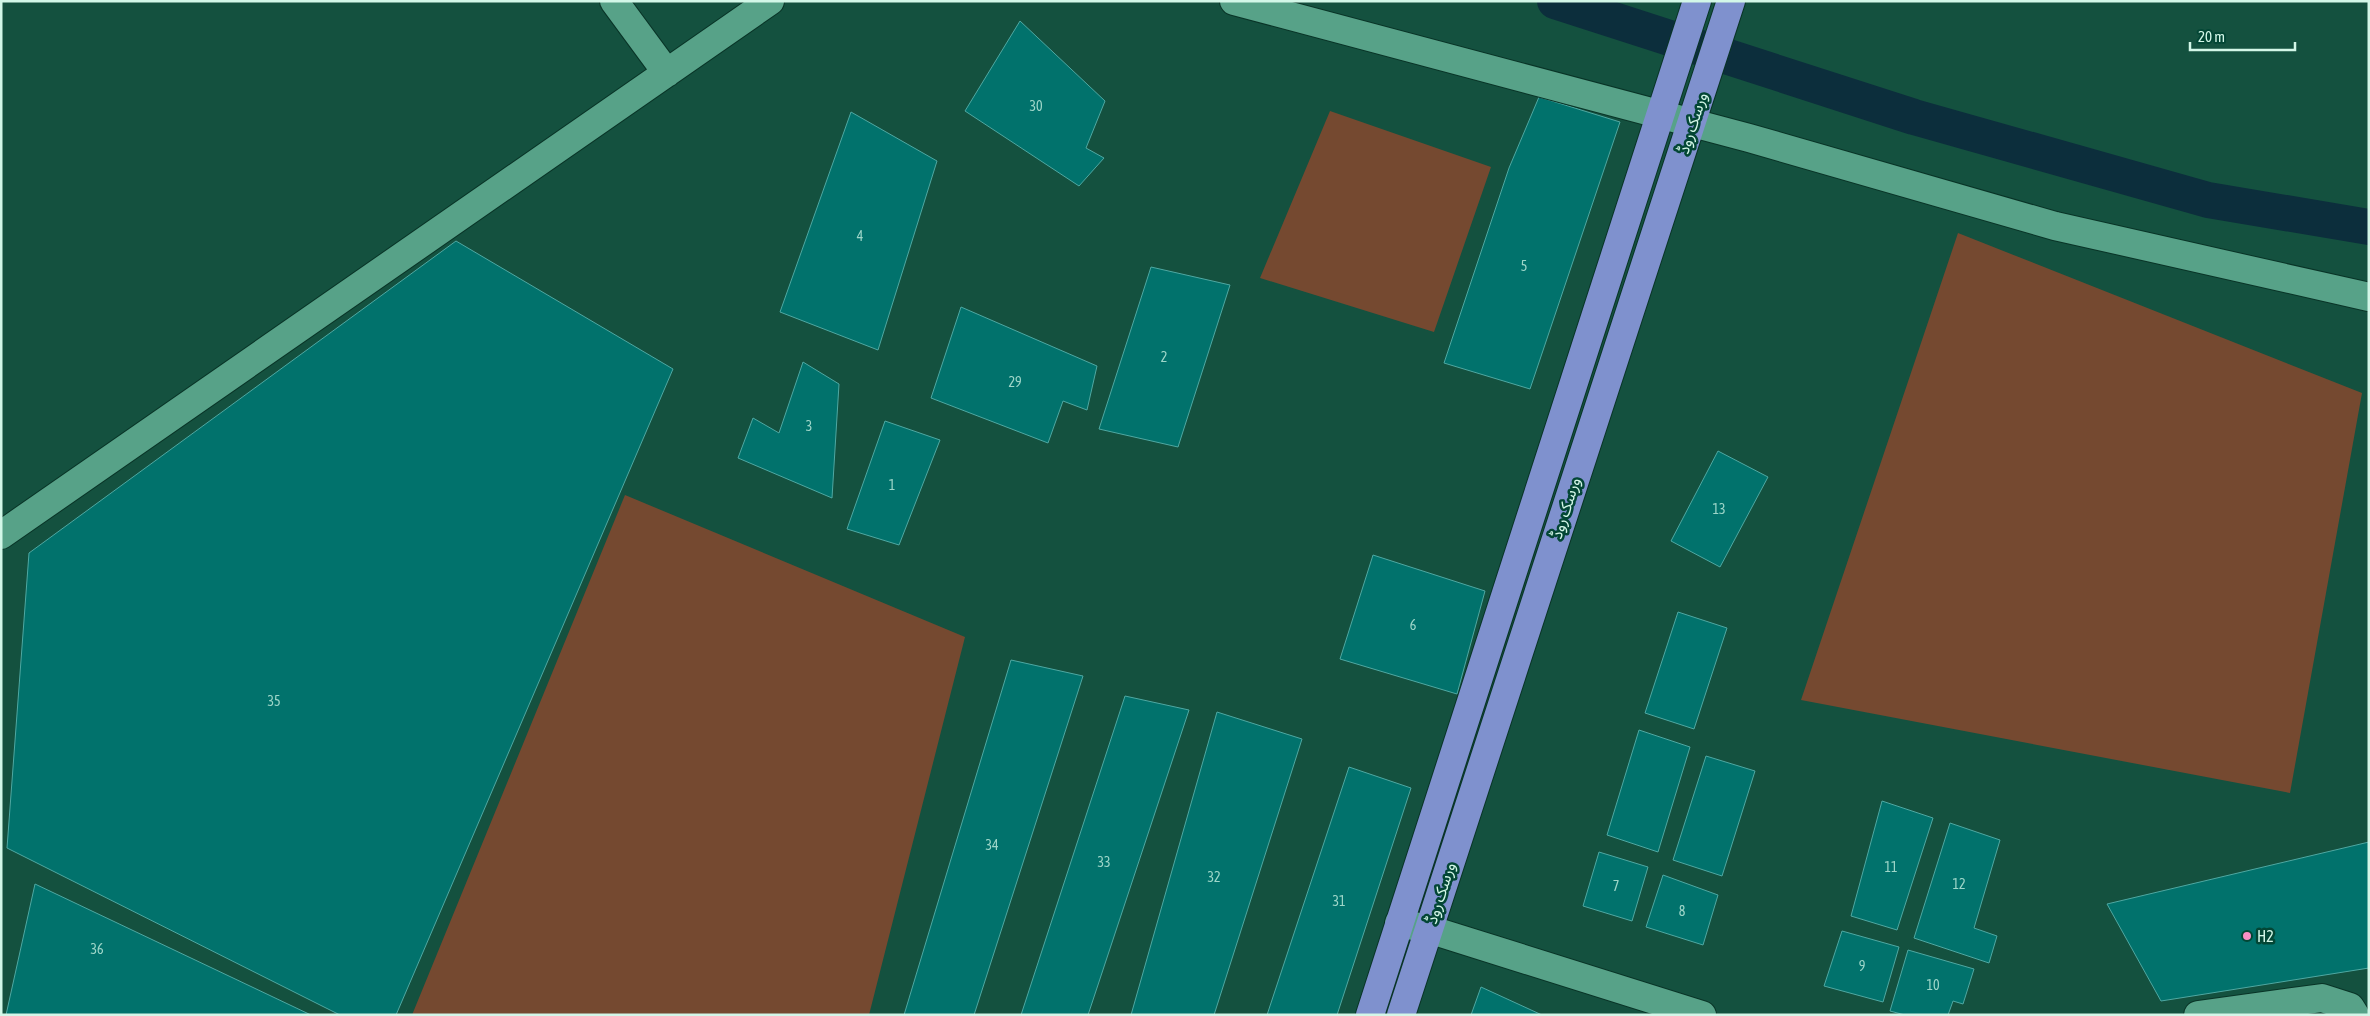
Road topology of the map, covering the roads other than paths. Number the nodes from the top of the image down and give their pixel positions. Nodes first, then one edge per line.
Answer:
1 (614, 1) edge
2 (770, 1) edge
3 (1234, 1) edge
4 (1695, 6) edge
5 (1728, 11) edge
6 (667, 73) junction
7 (1662, 114) junction
8 (1692, 124) junction
9 (2369, 297) edge
10 (1, 535) edge
11 (1521, 546) junction
12 (1550, 555) junction
13 (1432, 820) junction
14 (1461, 829) junction
15 (1399, 923) junction
16 (1428, 929) junction
17 (1370, 1015) edge
18 (1401, 1015) edge
19 (1702, 1015) edge
20 (2198, 1015) edge
21 (2355, 1015) edge

1 - 6 street
2 - 6 street
3 - 7 street
4 - 7 main road, ورسک روڈ
5 - 8 main road, ورسک روڈ
6 - 10 street
7 - 8 street
7 - 11 main road, ورسک روڈ
8 - 9 street
8 - 12 main road, ورسک روڈ
11 - 12 main road
11 - 13 main road, ورسک روڈ
12 - 14 main road, ورسک روڈ
13 - 14 main road
13 - 15 main road, ورسک روڈ
14 - 16 main road, ورسک روڈ
15 - 16 street
15 - 17 main road, ورسک روڈ
16 - 18 main road, ورسک روڈ
16 - 19 street
20 - 21 street

